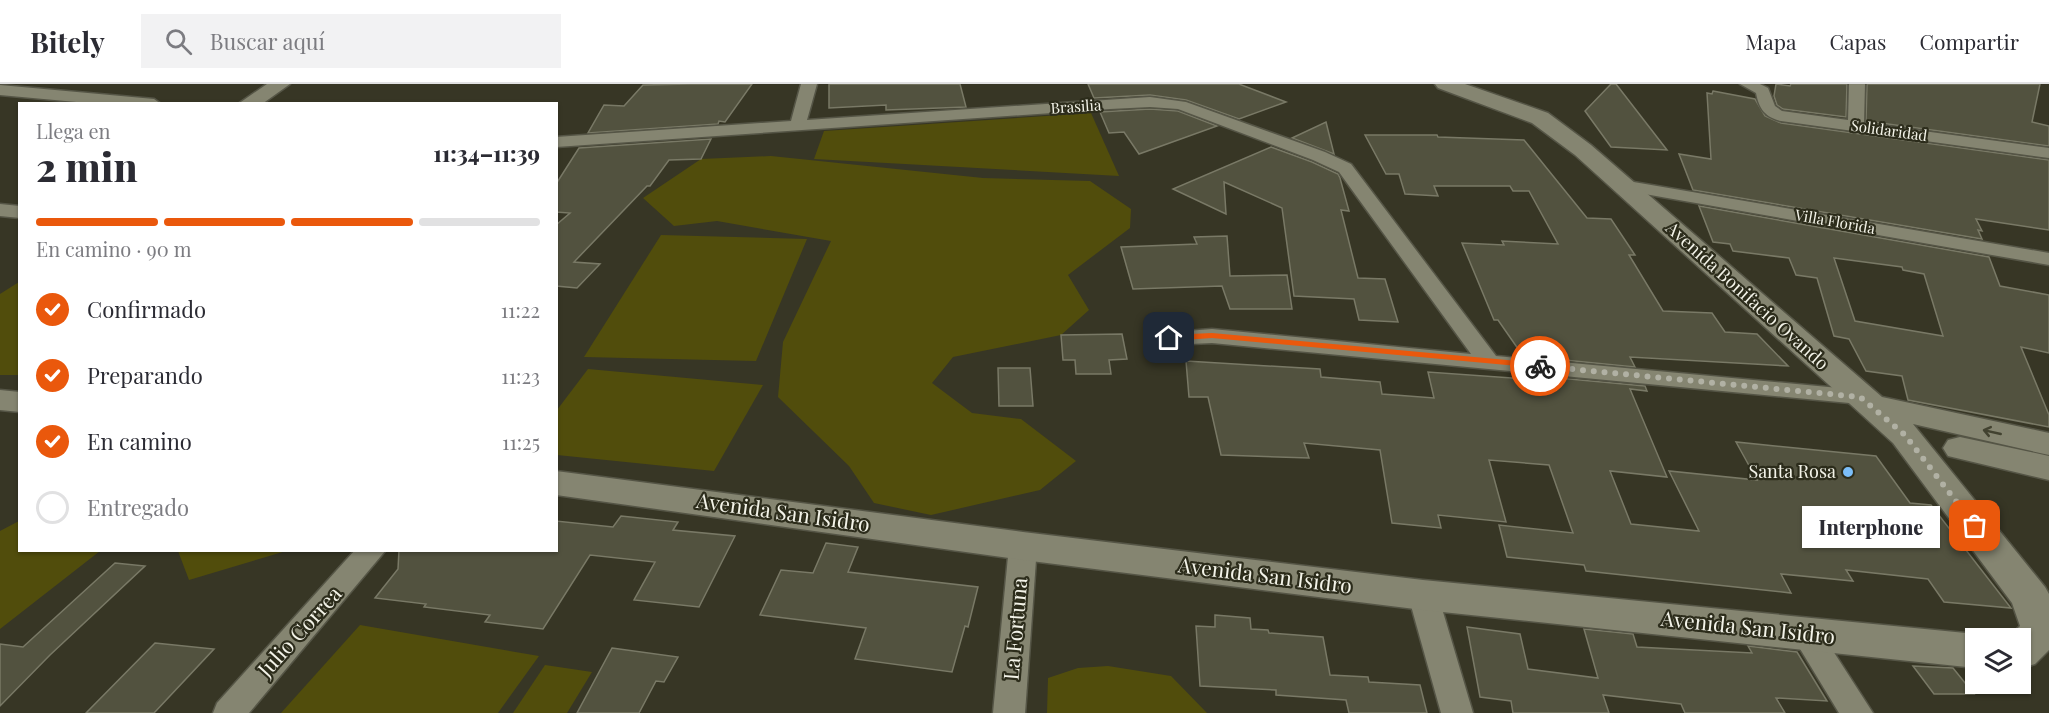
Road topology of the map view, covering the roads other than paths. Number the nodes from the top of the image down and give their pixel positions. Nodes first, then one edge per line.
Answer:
1 (48, 84) edge
2 (280, 84) edge
3 (809, 84) edge
4 (1445, 84) edge
5 (1748, 84) edge
6 (1857, 84) edge
7 (0, 90) edge
8 (32, 92) junction
9 (134, 102) edge
10 (251, 102) edge
11 (798, 124) junction
12 (1856, 127) junction
13 (558, 142) edge
14 (2049, 153) edge
15 (1622, 185) junction
16 (0, 210) edge
17 (18, 212) edge
18 (2049, 259) edge
19 (1169, 338) dead end
20 (1488, 361) junction
21 (0, 400) edge
22 (1866, 401) junction
23 (18, 402) edge
24 (1905, 435) junction
25 (2049, 444) edge
26 (2049, 468) edge
27 (558, 483) edge
28 (1023, 546) junction
29 (370, 552) edge
30 (1423, 595) junction
31 (1806, 634) junction
32 (2031, 641) edge
33 (1965, 650) edge
34 (228, 713) edge
35 (1009, 713) edge
36 (1457, 713) edge
37 (1857, 713) edge

1 - 8 street
2 - 10 street
3 - 11 street
4 - 15 main road, Avenida Bonifacio Ovando
5 - 12 street, Solidaridad
6 - 12 street
7 - 8 street
8 - 9 street
11 - 13 street, Brasilia
11 - 20 street, Brasilia
12 - 14 street, Solidaridad
15 - 18 street, Villa Florida
15 - 22 main road, Avenida Bonifacio Ovando
16 - 17 street
19 - 20 street
20 - 22 street
21 - 23 main road
22 - 24 main road, Avenida Bonifacio Ovando
25 -> 22 main road
24 - 26 main road
24 - 32 main road, Avenida Bonifacio Ovando
27 - 28 main road, Avenida San Isidro
28 - 30 main road, Avenida San Isidro
28 - 35 street, La Fortuna
29 - 34 street, Julio Correa
30 - 31 main road, Avenida San Isidro
30 - 36 street
31 - 33 main road, Avenida San Isidro
31 - 37 street

